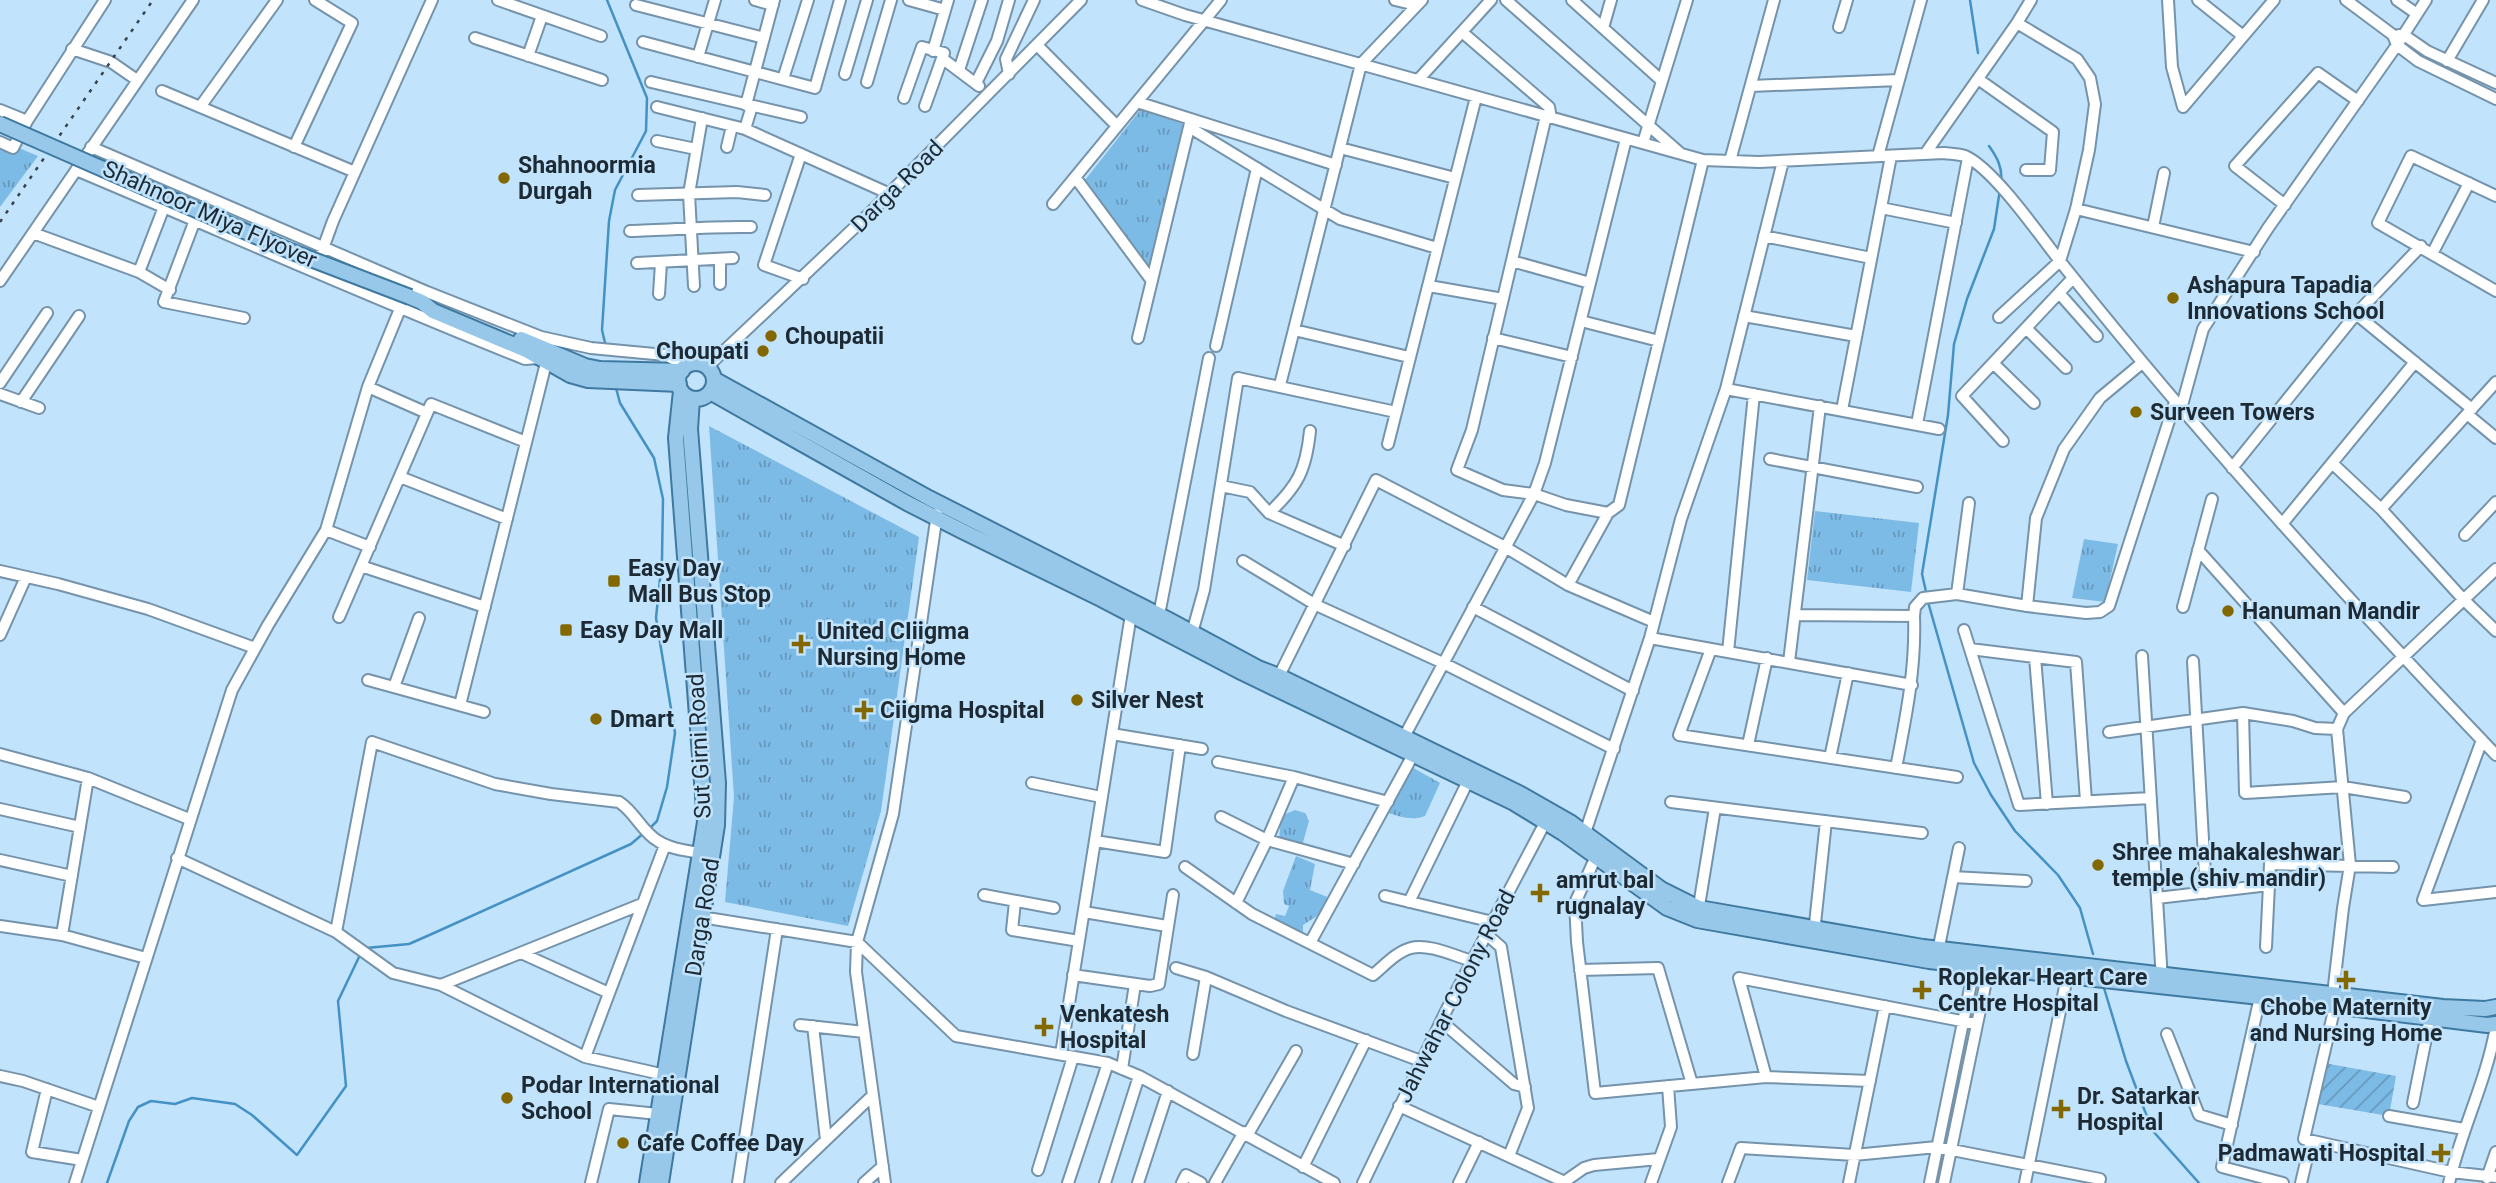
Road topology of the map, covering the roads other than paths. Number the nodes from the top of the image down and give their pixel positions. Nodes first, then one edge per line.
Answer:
1 (105, 0) edge
2 (192, 0) edge
3 (277, 0) edge
4 (315, 0) edge
5 (432, 0) edge
6 (498, 0) edge
7 (715, 0) edge
8 (754, 0) edge
9 (808, 0) edge
10 (840, 0) edge
11 (867, 0) edge
12 (891, 0) edge
13 (909, 0) edge
14 (982, 0) edge
15 (1009, 0) edge
16 (1034, 0) edge
17 (1081, 0) edge
18 (1142, 0) edge
19 (1221, 0) edge
20 (1395, 0) edge
21 (1491, 0) edge
22 (1506, 0) edge
23 (1572, 0) edge
24 (1611, 0) edge
25 (1687, 0) edge
26 (1774, 0) edge
27 (1847, 0) edge
28 (1922, 0) edge
29 (2031, 0) edge
30 (2168, 0) edge
31 (2198, 0) edge
32 (2274, 0) edge
33 (2346, 0) edge
34 (2397, 0) edge
35 (2426, 0) edge
36 (2483, 0) edge
37 (774, 3) edge
38 (1419, 3) edge
39 (636, 5) dead end
40 (947, 5) edge
41 (2417, 14) junction
42 (542, 16) junction
43 (1204, 20) junction
44 (708, 23) junction
45 (2017, 23) junction
46 (1603, 27) junction
47 (1839, 27) dead end
48 (1462, 32) junction
49 (601, 36) dead end
50 (2243, 36) junction
51 (475, 38) dead end
52 (764, 38) junction
53 (2398, 38) junction
54 (643, 42) dead end
55 (1037, 45) junction
56 (72, 49) junction
57 (933, 51) junction
58 (528, 56) junction
59 (698, 57) junction
60 (943, 59) junction
61 (2447, 61) junction
62 (1361, 64) junction
63 (959, 70) junction
64 (754, 72) junction
65 (845, 74) dead end
66 (1009, 74) junction
67 (783, 79) junction
68 (1978, 79) junction
69 (137, 80) junction
70 (601, 80) dead end
71 (1418, 80) junction
72 (1899, 80) junction
73 (2495, 80) edge
74 (651, 82) dead end
75 (867, 82) dead end
76 (1662, 82) junction
77 (976, 83) junction
78 (1751, 86) junction
79 (162, 91) dead end
80 (988, 96) junction
81 (1476, 97) junction
82 (904, 98) dead end
83 (2496, 99) edge
84 (2358, 101) junction
85 (1137, 102) junction
86 (749, 105) junction
87 (925, 106) dead end
88 (200, 107) junction
89 (657, 107) dead end
90 (0, 110) edge
91 (801, 117) dead end
92 (1548, 117) junction
93 (702, 118) junction
94 (27, 121) junction
95 (1190, 123) junction
96 (0, 124) edge
97 (1649, 125) junction
98 (732, 126) junction
99 (1117, 126) junction
100 (745, 129) junction
101 (1626, 139) junction
102 (657, 141) dead end
103 (0, 142) edge
104 (1643, 144) junction
105 (90, 147) junction
106 (294, 147) junction
107 (727, 147) dead end
108 (1340, 148) junction
109 (696, 149) junction
110 (801, 154) junction
111 (1682, 154) junction
112 (1924, 154) junction
113 (1878, 156) junction
114 (1891, 156) junction
115 (1969, 158) junction
116 (1703, 160) junction
117 (1730, 161) junction
118 (1783, 161) junction
119 (1336, 165) junction
120 (1257, 168) junction
121 (76, 170) junction
122 (2026, 170) dead end
123 (355, 172) junction
124 (2164, 173) dead end
125 (1075, 177) junction
126 (1455, 178) junction
127 (2469, 183) junction
128 (689, 194) junction
129 (890, 194) junction
130 (638, 195) dead end
131 (765, 195) dead end
132 (2496, 196) edge
133 (1053, 204) dead end
134 (2285, 205) junction
135 (164, 207) junction
136 (1325, 208) junction
137 (1881, 208) junction
138 (2076, 209) junction
139 (195, 220) junction
140 (1956, 223) junction
141 (751, 227) dead end
142 (2153, 228) junction
143 (691, 229) junction
144 (630, 231) dead end
145 (33, 233) junction
146 (1764, 236) junction
147 (2421, 246) junction
148 (323, 247) junction
149 (1437, 248) junction
150 (2254, 252) junction
151 (2432, 254) junction
152 (733, 258) dead end
153 (1871, 258) junction
154 (720, 260) junction
155 (692, 261) junction
156 (1512, 261) junction
157 (2060, 261) junction
158 (661, 262) junction
159 (637, 263) dead end
160 (314, 270) junction
161 (139, 272) junction
162 (2073, 278) junction
163 (803, 279) junction
164 (0, 281) edge
165 (1152, 281) junction
166 (1590, 283) junction
167 (720, 284) dead end
168 (694, 286) dead end
169 (1429, 286) junction
170 (170, 290) junction
171 (2496, 291) edge
172 (2059, 293) junction
173 (659, 294) dead end
174 (1503, 299) junction
175 (422, 302) junction
176 (400, 309) junction
177 (47, 313) dead end
178 (2356, 314) junction
179 (79, 316) dead end
180 (1744, 316) junction
181 (1999, 317) dead end
182 (244, 318) dead end
183 (1581, 321) junction
184 (2026, 328) junction
185 (1294, 330) junction
186 (1856, 336) junction
187 (2097, 336) dead end
188 (1138, 338) dead end
189 (1493, 338) junction
190 (1659, 341) junction
191 (1216, 346) dead end
192 (537, 357) junction
193 (1409, 357) junction
194 (1572, 357) junction
195 (1209, 358) dead end
196 (2414, 362) junction
197 (1993, 363) junction
198 (2142, 363) junction
199 (2066, 368) dead end
200 (710, 379) junction
201 (684, 382) junction
202 (2496, 382) edge
203 (0, 383) edge
204 (1279, 385) junction
205 (368, 387) junction
206 (1726, 388) junction
207 (0, 394) edge
208 (1754, 394) junction
209 (21, 402) junction
210 (2034, 403) dead end
211 (2178, 405) junction
212 (1820, 406) junction
213 (40, 408) dead end
214 (1842, 410) junction
215 (1396, 412) junction
216 (2469, 412) junction
217 (427, 413) junction
218 (1917, 424) junction
219 (1939, 429) dead end
220 (1310, 430) dead end
221 (2496, 438) edge
222 (2003, 441) dead end
223 (526, 442) junction
224 (1388, 444) dead end
225 (1770, 459) dead end
226 (2332, 463) junction
227 (1812, 468) junction
228 (2232, 468) junction
229 (400, 477) junction
230 (1221, 486) junction
231 (1917, 487) dead end
232 (1534, 494) junction
233 (2212, 499) dead end
234 (2496, 502) edge
235 (1969, 503) dead end
236 (2381, 509) junction
237 (938, 511) junction
238 (1269, 513) junction
239 (1608, 513) junction
240 (507, 519) junction
241 (2282, 524) junction
242 (326, 530) junction
243 (2466, 535) dead end
244 (1345, 546) junction
245 (370, 547) junction
246 (1505, 547) junction
247 (2198, 550) junction
248 (1243, 561) dead end
249 (362, 566) junction
250 (2496, 569) edge
251 (0, 571) edge
252 (26, 577) junction
253 (1568, 585) junction
254 (1957, 594) junction
255 (2463, 599) junction
256 (1316, 605) junction
257 (2027, 606) junction
258 (485, 607) junction
259 (1473, 607) junction
260 (2183, 607) dead end
261 (1132, 608) junction
262 (1159, 615) junction
263 (1795, 615) junction
264 (1914, 616) junction
265 (340, 617) dead end
266 (419, 618) dead end
267 (1654, 622) junction
268 (1964, 630) dead end
269 (2496, 631) edge
270 (1192, 633) junction
271 (0, 635) edge
272 (1650, 638) junction
273 (255, 648) junction
274 (1711, 649) junction
275 (1970, 649) junction
276 (1728, 652) junction
277 (2142, 656) dead end
278 (2035, 657) junction
279 (2402, 657) junction
280 (1767, 658) junction
281 (2193, 661) dead end
282 (1789, 662) junction
283 (1443, 663) junction
284 (1848, 673) junction
285 (1279, 676) junction
286 (368, 680) dead end
287 (1912, 684) junction
288 (394, 687) junction
289 (1633, 691) junction
290 (460, 705) junction
291 (484, 712) dead end
292 (2243, 713) junction
293 (2344, 713) junction
294 (2194, 719) junction
295 (2145, 726) junction
296 (2337, 729) junction
297 (2109, 732) dead end
298 (1112, 734) junction
299 (1404, 737) junction
300 (2482, 740) junction
301 (1180, 745) junction
302 (1748, 745) junction
303 (1202, 749) dead end
304 (1614, 750) junction
305 (0, 754) edge
306 (1413, 755) junction
307 (2496, 755) edge
308 (1830, 758) junction
309 (1217, 762) dead end
310 (1896, 768) junction
311 (1294, 777) junction
312 (1957, 777) dead end
313 (88, 778) junction
314 (1468, 781) junction
315 (1032, 783) dead end
316 (2343, 788) junction
317 (1101, 797) junction
318 (2404, 797) dead end
319 (2151, 798) junction
320 (1388, 802) junction
321 (1671, 802) dead end
322 (2087, 802) junction
323 (2047, 804) junction
324 (1715, 808) junction
325 (0, 809) edge
326 (1221, 817) dead end
327 (1548, 817) junction
328 (189, 819) junction
329 (1826, 821) junction
330 (80, 827) junction
331 (1922, 833) dead end
332 (1582, 839) junction
333 (1267, 840) junction
334 (1095, 841) junction
335 (660, 843) junction
336 (1958, 848) dead end
337 (1599, 851) junction
338 (706, 854) junction
339 (177, 858) junction
340 (0, 860) edge
341 (1354, 864) junction
342 (2350, 865) junction
343 (1185, 867) dead end
344 (2393, 867) dead end
345 (72, 876) junction
346 (1953, 877) junction
347 (2026, 881) dead end
348 (2269, 885) junction
349 (2496, 892) edge
350 (2206, 893) junction
351 (984, 895) dead end
352 (1173, 895) dead end
353 (1385, 896) dead end
354 (2157, 898) junction
355 (1015, 902) junction
356 (1409, 902) junction
357 (1236, 903) junction
358 (642, 904) junction
359 (1054, 908) dead end
360 (1084, 912) junction
361 (1698, 914) junction
362 (696, 916) junction
363 (1493, 922) junction
364 (0, 926) edge
365 (1167, 926) junction
366 (777, 929) junction
367 (336, 932) junction
368 (1486, 934) junction
369 (1814, 934) junction
370 (62, 935) junction
371 (1079, 941) junction
372 (857, 942) junction
373 (1310, 943) junction
374 (2266, 947) dead end
375 (521, 953) junction
376 (1937, 955) junction
377 (146, 958) junction
378 (1472, 961) junction
379 (1983, 961) junction
380 (1176, 968) dead end
381 (1580, 970) junction
382 (2068, 971) junction
383 (1073, 975) junction
384 (1206, 977) junction
385 (2162, 981) junction
386 (1135, 984) junction
387 (441, 985) junction
388 (609, 992) junction
389 (2260, 997) junction
390 (2334, 1000) junction
391 (1885, 1006) junction
392 (2496, 1016) edge
393 (2430, 1018) junction
394 (1441, 1021) junction
395 (1963, 1021) junction
396 (1977, 1024) junction
397 (800, 1025) dead end
398 (813, 1026) junction
399 (864, 1032) junction
400 (2167, 1034) dead end
401 (1366, 1040) junction
402 (1296, 1051) dead end
403 (1061, 1054) junction
404 (1193, 1054) dead end
405 (1073, 1056) junction
406 (585, 1057) junction
407 (1421, 1061) junction
408 (1108, 1063) junction
409 (1122, 1069) junction
410 (665, 1075) junction
411 (0, 1076) edge
412 (1139, 1076) junction
413 (1766, 1077) junction
414 (1870, 1081) junction
415 (1692, 1084) junction
416 (1668, 1086) junction
417 (1525, 1087) junction
418 (47, 1089) junction
419 (1168, 1091) junction
420 (873, 1096) junction
421 (2413, 1103) dead end
422 (1399, 1106) junction
423 (99, 1107) junction
424 (658, 1114) junction
425 (2389, 1116) dead end
426 (2232, 1125) junction
427 (2464, 1129) junction
428 (1246, 1133) junction
429 (826, 1140) junction
430 (2311, 1141) junction
431 (1479, 1142) junction
432 (1937, 1147) junction
433 (1951, 1150) junction
434 (2496, 1152) edge
435 (1854, 1155) junction
436 (1509, 1156) junction
437 (1660, 1159) junction
438 (82, 1160) junction
439 (2029, 1165) junction
440 (883, 1166) junction
441 (1306, 1169) junction
442 (1038, 1170) dead end
443 (2450, 1177) edge
444 (2492, 1177) edge
445 (1550, 1179) edge
446 (1565, 1182) edge
447 (75, 1183) edge
448 (591, 1183) edge
449 (647, 1183) edge
450 (661, 1183) edge
451 (738, 1183) edge
452 (781, 1183) edge
453 (864, 1183) edge
454 (885, 1183) edge
455 (1068, 1183) edge
456 (1105, 1183) edge
457 (1138, 1183) edge
458 (1182, 1183) edge
459 (1201, 1183) edge
460 (1215, 1183) edge
461 (1304, 1183) edge
462 (1334, 1183) edge
463 (1363, 1183) edge
464 (1460, 1183) edge
465 (1651, 1183) edge
466 (1728, 1183) edge
467 (1849, 1183) edge
468 (1930, 1183) edge
469 (1944, 1183) edge
470 (2025, 1183) edge
471 (2099, 1183) edge
472 (2283, 1183) edge
473 (2301, 1183) edge

1 - 56 street
2 - 69 street
3 - 88 street
4 - 106 street
5 - 123 street
6 - 42 street
7 - 44 street
8 - 37 street
9 - 67 street
10 - 67 street
11 - 65 street
12 - 75 street
13 - 40 street
14 - 63 street
15 - 77 street
16 - 66 street
17 - 55 street, Darga Road
18 - 43 street
19 - 43 street
20 - 38 street
21 - 48 street
22 - 97 street
23 - 46 street
24 - 46 street
25 - 76 street
26 - 78 street
27 - 47 street
28 - 72 street
29 - 45 street
30 - 50 street
31 - 50 street
32 - 50 street
33 - 53 street
34 - 41 street
35 - 41 street
36 - 61 street
37 - 52 street
38 - 62 street
39 - 44 street
40 - 57 street
41 - 53 street
42 - 49 street
42 - 58 street
43 - 62 street
43 - 85 street
44 - 52 street
44 - 59 street
45 - 68 street
45 - 138 street
46 - 76 street
48 - 71 street
48 - 92 street
51 - 58 street
52 - 64 street
53 - 61 street
53 - 83 street
53 - 84 street
54 - 59 street
55 - 66 street, Darga Road
55 - 99 street
56 - 69 street
56 - 94 street
57 - 60 street
57 - 82 street
58 - 70 street
59 - 64 street
60 - 63 street
60 - 87 street
61 - 73 street
62 - 71 street
62 - 108 street
63 - 77 street
64 - 67 street
64 - 86 street
66 - 80 street, Darga Road
68 - 112 street
68 - 122 street
69 - 105 street
71 - 81 street
72 - 78 street
72 - 113 street
74 - 86 street
76 - 97 street
77 - 80 street
78 - 117 street
79 - 88 street
80 - 129 street, Darga Road
81 - 92 street
81 - 126 street
84 - 134 street
84 - 134 street
85 - 95 street
85 - 99 street
86 - 91 street
86 - 100 street
88 - 106 street
89 - 93 street
90 - 94 street
92 - 101 street
92 - 156 street
93 - 98 street
93 - 109 street
94 - 103 street
95 - 119 street
95 - 120 street
95 - 165 street
96 - 175 main road, Shahnoor Miya Flyover, bridge
97 - 104 street
97 - 111 street
98 - 100 street
98 - 107 street
99 - 125 street
100 - 110 street
101 - 104 street
101 - 166 street
102 - 109 street
104 - 111 street
105 - 121 street
105 - 148 street
106 - 123 street
108 - 119 street
108 - 126 street
109 - 128 street
110 - 129 street
110 - 163 street
111 - 116 street
112 - 114 street
112 - 115 street
113 - 114 street
113 - 118 street
114 - 137 street
115 - 140 street
115 - 157 street
116 - 117 street
116 - 190 street
117 - 118 street
118 - 146 street
119 - 136 street
120 - 136 street
120 - 191 street
121 - 135 street
121 - 145 street
123 - 148 street
124 - 142 street
125 - 133 street
125 - 165 street
126 - 149 street
127 - 132 street
127 - 147 street
127 - 151 street
128 - 130 street
128 - 131 street
128 - 143 street
129 - 163 street, Darga Road
134 - 150 street
135 - 139 street
135 - 161 street
136 - 149 street
136 - 185 street
137 - 140 street
137 - 153 street
138 - 142 street
138 - 157 street
139 - 160 street
139 - 170 street
140 - 218 street
141 - 143 street
142 - 150 street
143 - 144 street
143 - 155 street
145 - 161 street
145 - 164 street
146 - 153 street
146 - 180 street
147 - 151 street
147 - 178 street
148 - 160 street
148 - 201 street
149 - 169 street
150 - 211 street
151 - 171 street
152 - 154 street
153 - 186 street
154 - 155 street
154 - 167 street
155 - 158 street
155 - 168 street
156 - 166 street
156 - 174 street
157 - 162 street
157 - 181 street
158 - 159 street
158 - 173 street
160 - 176 street
161 - 170 street
162 - 172 street
162 - 198 street
163 - 200 street, Darga Road
165 - 188 street
166 - 183 street
169 - 174 street
169 - 193 street
170 - 182 street
172 - 184 street
172 - 187 street
174 - 189 street
175 - 192 main road, Shahnoor Miya Flyover
175 - 201 main road, Shahnoor Miya Flyover
176 - 192 street
176 - 205 street
177 - 203 street
178 - 196 street
178 - 228 street
179 - 209 street
180 - 186 street
180 - 206 street
183 - 190 street
183 - 194 street
184 - 197 street
184 - 199 street
185 - 193 street
185 - 204 street
186 - 214 street
189 - 194 street
189 - 232 street
190 - 239 street
192 - 201 main road, Shahnoor Miya Flyover
192 - 223 street
193 - 215 street
194 - 232 street
195 - 262 street
196 - 216 street
196 - 226 street
197 - 210 street
197 - 222 street
198 - 211 street
198 - 257 street
200 - 201 main road
200 - 201 main road
200 - 237 main road
201 - 338 main road, Darga Road
202 - 216 street
204 - 215 street
204 - 230 street
205 - 217 street
205 - 242 street
206 - 208 street
206 - 267 street
207 - 209 street
208 - 212 street
208 - 276 street
209 - 213 street
211 - 228 street
211 - 257 street
212 - 214 street
212 - 227 street
214 - 218 street
215 - 224 street
216 - 221 street
216 - 236 street
217 - 223 street
217 - 229 street
218 - 219 street
220 - 238 street
223 - 240 street
225 - 227 street
226 - 236 street
226 - 241 street
227 - 231 street
227 - 263 street
228 - 241 street
229 - 240 street
229 - 245 street
230 - 238 street
230 - 270 street
232 - 239 street
232 - 246 street
233 - 247 street
234 - 243 street
235 - 254 street
236 - 255 street
237 - 261 main road
237 - 372 street
238 - 244 street
239 - 253 street
240 - 258 street
241 - 279 street
242 - 245 street
242 - 273 street
244 - 246 street
244 - 256 street
245 - 249 street
246 - 253 street
246 - 259 street
247 - 260 street
247 - 293 street
248 - 256 street
249 - 258 street
249 - 265 street
250 - 255 street
251 - 252 street
252 - 271 street
252 - 273 street
253 - 267 street
254 - 257 street
254 - 264 street
255 - 269 street
255 - 279 street
256 - 283 street
256 - 285 street
258 - 290 street
259 - 283 street
259 - 289 street
261 - 262 main road
261 - 298 street
261 - 306 main road
262 - 270 main road
263 - 264 street
263 - 282 street
264 - 287 street
266 - 288 street
267 - 272 street
268 - 275 street
270 - 285 main road
272 - 274 street
272 - 289 street
273 - 328 street
274 - 276 street
274 - 302 street
275 - 278 street
275 - 323 street
276 - 280 street
277 - 295 street
278 - 322 street
278 - 323 street
279 - 293 street
279 - 300 street
280 - 282 street
280 - 302 street
281 - 294 street
282 - 284 street
283 - 299 street
283 - 304 street
284 - 287 street
284 - 308 street
285 - 299 main road
286 - 288 street
287 - 310 street
288 - 290 street
289 - 304 street
290 - 291 street
292 - 294 street
292 - 296 street
292 - 316 street
293 - 296 street
294 - 295 street
294 - 350 street
295 - 297 street
295 - 319 street
296 - 316 street
298 - 301 street
298 - 317 street
299 - 327 main road
300 - 307 street
300 - 349 street
301 - 303 street
301 - 334 street
302 - 308 street
304 - 332 street
305 - 313 street
306 - 314 main road
306 - 320 street
308 - 310 street
309 - 311 street
310 - 312 street
311 - 320 street
311 - 333 street
313 - 328 street
313 - 330 street
314 - 327 main road
314 - 356 street
315 - 317 street
316 - 318 street
316 - 342 street
317 - 334 street
319 - 322 street
319 - 354 street
320 - 341 street
321 - 324 street
322 - 323 street
324 - 329 street
324 - 361 street
325 - 330 street
326 - 333 street
327 - 332 main road
327 - 363 street, Jahwahar Colony Road
328 - 339 street
329 - 331 street
329 - 369 street
330 - 345 street
332 - 337 main road
333 - 341 street
333 - 357 street
334 - 360 street
335 - 338 street
335 - 358 street
335 - 367 street
336 - 346 street
337 - 361 main road
337 - 381 street
338 - 362 main road, Darga Road
339 - 367 street
339 - 377 street
340 - 345 street
341 - 373 street
342 - 344 street
342 - 348 street
342 - 390 street
343 - 357 street
345 - 370 street
346 - 347 street
346 - 376 street
348 - 350 street
348 - 374 street
350 - 354 street
351 - 355 street
352 - 365 street
353 - 356 street
354 - 385 street
355 - 359 street
355 - 371 street
356 - 363 street
357 - 373 street
358 - 375 street
358 - 388 street
360 - 365 street
360 - 371 street
361 - 369 main road
362 - 366 street
362 - 410 main road
362 - 450 main road, Darga Road
363 - 368 street, Jahwahar Colony Road
364 - 370 street
365 - 386 street
366 - 372 street
366 - 451 street
367 - 387 street
368 - 378 street, Jahwahar Colony Road
368 - 417 street
369 - 376 main road
370 - 377 street
371 - 383 street
372 - 399 street
372 - 403 street
373 - 378 street
375 - 387 street
375 - 388 street
376 - 379 main road
377 - 423 street
378 - 394 street, Jahwahar Colony Road
379 - 382 main road
379 - 395 street
379 - 396 street
380 - 384 street
381 - 415 street
381 - 416 street
382 - 385 main road
382 - 439 street
383 - 386 street
383 - 403 street
384 - 401 street
384 - 404 street
385 - 389 main road
385 - 390 main road
386 - 409 street
387 - 406 street
388 - 406 street
389 - 390 main road
389 - 426 street
390 - 392 main road
390 - 393 main road
390 - 430 street
391 - 395 street
391 - 413 street
391 - 414 street
392 - 393 main road
392 - 427 street
393 - 421 street
394 - 407 street, Jahwahar Colony Road
394 - 417 street
395 - 396 street
395 - 432 street
396 - 433 street
397 - 398 street
398 - 399 street
398 - 429 street
399 - 420 street
400 - 426 street
401 - 407 street
401 - 441 street
402 - 428 street
403 - 405 street
405 - 408 street
405 - 442 street
406 - 410 street
407 - 422 street, Jahwahar Colony Road
408 - 409 street
408 - 455 street
409 - 412 street
410 - 424 main road
411 - 418 street
412 - 419 street
412 - 456 street
413 - 414 street
413 - 415 street
414 - 435 street
415 - 416 street
416 - 437 street
417 - 436 street
418 - 423 street
418 - 438 street
419 - 428 street
419 - 457 street
420 - 429 street
420 - 440 street
422 - 431 street
422 - 463 street, Jahwahar Colony Road
423 - 438 street
424 - 448 street
424 - 449 main road
425 - 427 street
426 - 472 street
427 - 443 street
428 - 441 street
428 - 460 street
429 - 452 street
430 - 443 street
430 - 473 street
431 - 436 street
431 - 464 street
432 - 433 street
432 - 435 street
432 - 468 street
433 - 439 street
433 - 469 street
434 - 444 street
435 - 466 street
435 - 467 street
436 - 445 street
437 - 446 street
437 - 465 street
438 - 447 street
439 - 470 street
439 - 471 street
440 - 453 street
440 - 454 street
441 - 461 street
441 - 462 street
443 - 444 street
445 - 446 street
458 - 459 street

